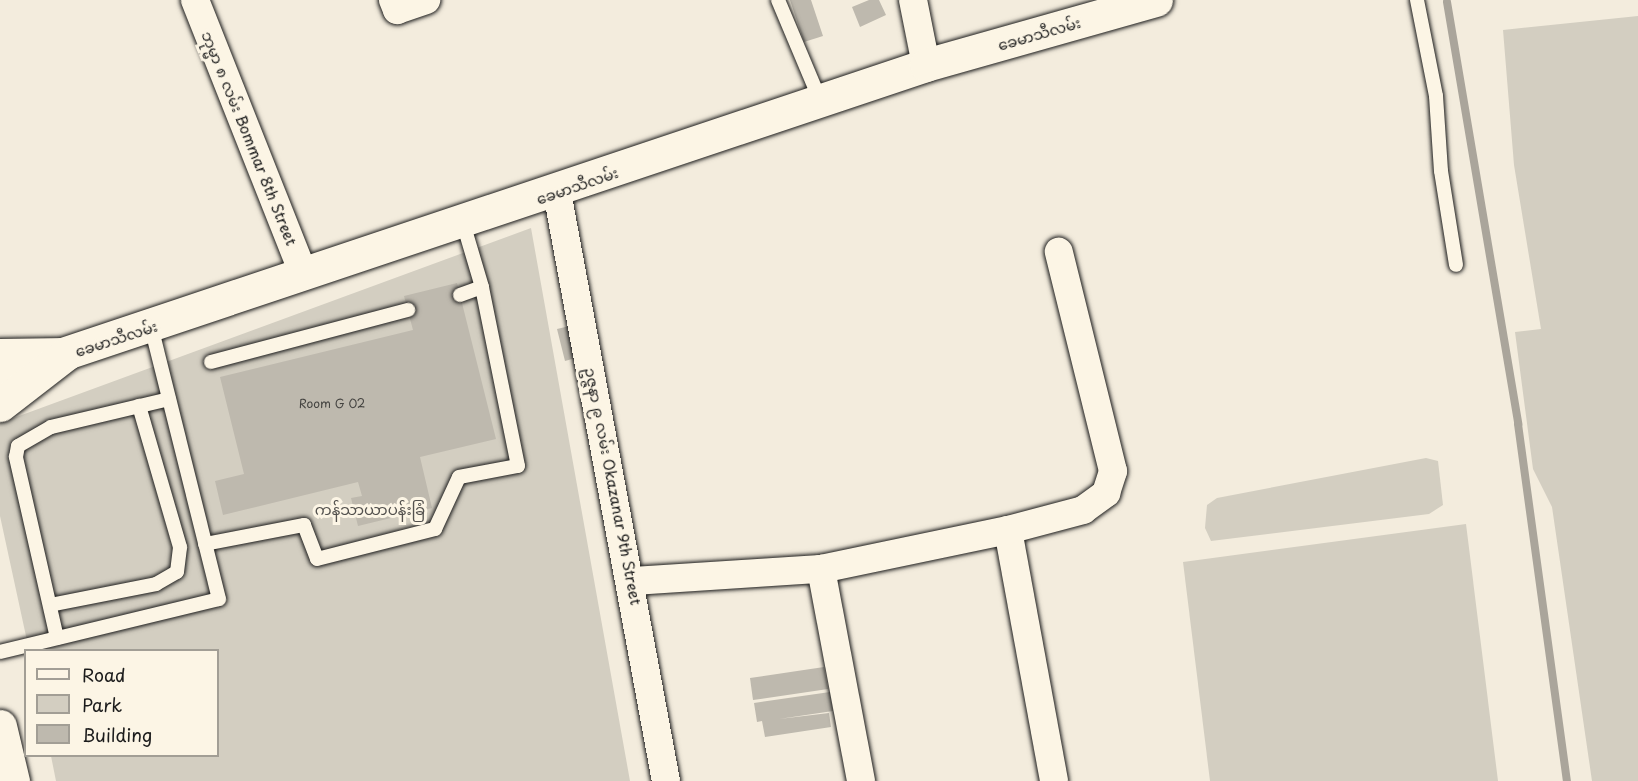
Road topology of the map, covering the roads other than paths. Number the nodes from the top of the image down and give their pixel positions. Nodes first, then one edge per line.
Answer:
1 (195, 0) edge
2 (426, 0) edge
3 (778, 0) edge
4 (913, 0) edge
5 (1156, 0) edge
6 (1417, 0) edge
7 (395, 5) edge
8 (926, 65) junction
9 (820, 100) junction
10 (557, 192) junction
11 (463, 223) junction
12 (1059, 252) dead end
13 (1456, 265) dead end
14 (304, 275) junction
15 (482, 287) junction
16 (460, 295) dead end
17 (408, 310) dead end
18 (151, 326) junction
19 (66, 354) junction
20 (0, 355) edge
21 (211, 362) dead end
22 (0, 375) edge
23 (169, 399) junction
24 (0, 405) edge
25 (139, 406) junction
26 (1008, 530) junction
27 (205, 544) junction
28 (821, 569) junction
29 (633, 581) junction
30 (50, 605) junction
31 (57, 638) junction
32 (0, 652) edge
33 (0, 726) edge
34 (13, 781) edge
35 (666, 781) edge
36 (861, 781) edge
37 (1053, 781) edge

1 - 14 street, ဘုမ္မာ ၈ လမ်း Bommar 8th Street
2 - 7 street
3 - 9 lane
4 - 8 street
5 - 8 main road, ခေမာသီလမ်း
6 - 13 lane
8 - 9 main road, ခေမာသီလမ်း
9 - 10 main road, ခေမာသီလမ်း
10 - 11 main road, ခေမာသီလမ်း
10 - 29 street, ဥဇ္ဇနာ ၉ လမ်း Okazanar 9th Street
11 - 14 main road, ခေမာသီလမ်း
11 - 15 lane
12 - 26 street
14 - 18 main road, ခေမာသီလမ်း
15 - 16 lane
15 - 27 lane
17 - 21 lane
18 - 19 main road, ခေမာသီလမ်း
18 - 23 lane
19 - 20 main road
19 - 22 main road, ခေမာသီလမ်း
19 - 24 main road
23 - 25 lane
23 - 27 lane
25 - 30 lane
25 - 30 lane
26 - 28 street
26 - 37 street
27 - 31 lane
28 - 29 street
28 - 36 street
29 - 35 street, ဥဇ္ဇနာ ၉ လမ်း Okazanar 9th Street
30 - 31 lane
31 - 32 lane
33 - 34 main road

